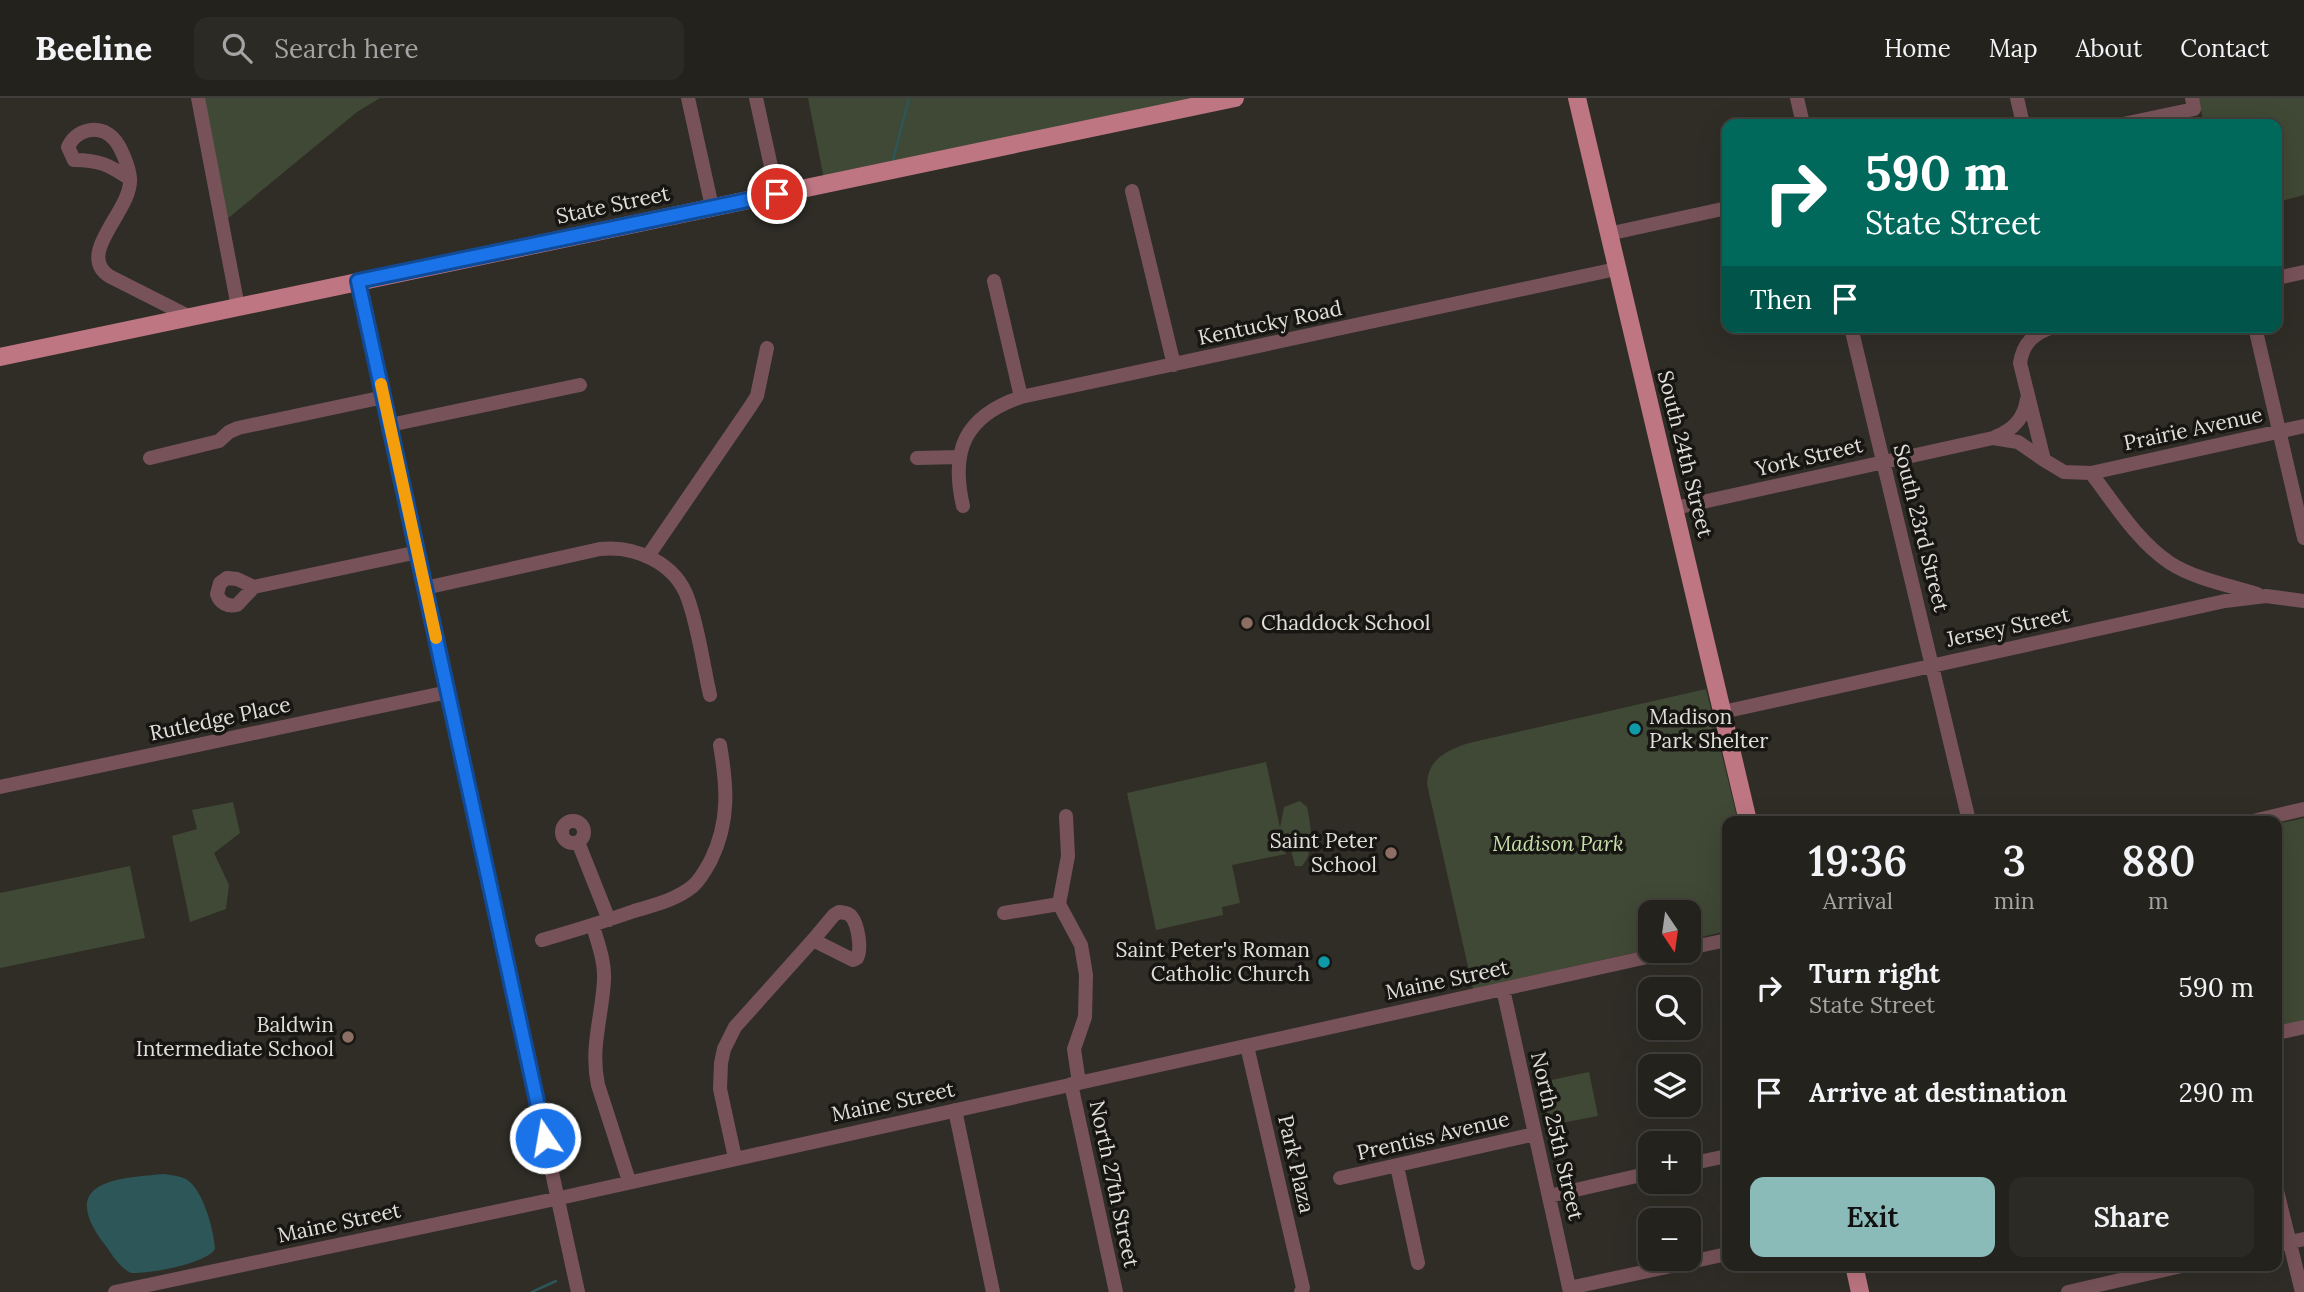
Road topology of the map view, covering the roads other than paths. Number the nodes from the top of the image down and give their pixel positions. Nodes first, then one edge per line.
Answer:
1 (198, 98) edge
2 (688, 98) edge
3 (756, 98) edge
4 (1235, 98) edge
5 (1577, 98) edge
6 (1797, 98) edge
7 (2017, 98) edge
8 (2193, 104) edge
9 (1802, 119) edge
10 (2022, 119) edge
11 (2140, 119) edge
12 (130, 179) junction
13 (1132, 191) dead end
14 (777, 194) junction
15 (712, 207) junction
16 (1722, 209) edge
17 (1608, 234) junction
18 (1616, 269) junction
19 (2304, 272) edge
20 (2282, 277) edge
21 (358, 281) junction
22 (994, 281) dead end
23 (239, 307) junction
24 (190, 317) junction
25 (1852, 333) edge
26 (2038, 333) edge
27 (2256, 333) edge
28 (767, 348) dead end
29 (0, 356) edge
30 (1174, 365) junction
31 (580, 385) dead end
32 (384, 397) junction
33 (1021, 397) junction
34 (2027, 398) junction
35 (390, 425) junction
36 (2304, 426) edge
37 (2280, 432) junction
38 (1993, 438) junction
39 (959, 457) junction
40 (150, 458) dead end
41 (917, 458) dead end
42 (2044, 460) junction
43 (1883, 462) junction
44 (2091, 473) junction
45 (963, 506) dead end
46 (1675, 508) junction
47 (2304, 538) edge
48 (418, 552) junction
49 (648, 556) junction
50 (254, 587) dead end
51 (425, 588) junction
52 (2266, 596) junction
53 (2304, 601) edge
54 (1932, 665) junction
55 (448, 692) junction
56 (710, 695) dead end
57 (1723, 712) junction
58 (720, 745) dead end
59 (0, 787) edge
60 (2304, 809) edge
61 (1066, 816) dead end
62 (1747, 816) edge
63 (1968, 816) edge
64 (2274, 816) edge
65 (578, 842) dead end
66 (1059, 904) junction
67 (1004, 913) dead end
68 (609, 920) junction
69 (593, 926) junction
70 (542, 940) dead end
71 (813, 940) dead end
72 (1722, 941) edge
73 (1701, 945) edge
74 (1638, 959) edge
75 (1503, 989) junction
76 (2304, 1027) edge
77 (2282, 1032) edge
78 (1247, 1046) junction
79 (1075, 1083) junction
80 (955, 1110) junction
81 (1535, 1135) junction
82 (1722, 1157) edge
83 (735, 1158) junction
84 (1701, 1161) edge
85 (1397, 1166) junction
86 (1638, 1176) edge
87 (1340, 1178) dead end
88 (629, 1181) junction
89 (1549, 1196) junction
90 (560, 1198) junction
91 (2304, 1239) edge
92 (2283, 1243) edge
93 (1722, 1255) edge
94 (1418, 1263) dead end
95 (1855, 1271) edge
96 (2160, 1271) edge
97 (1569, 1290) edge
98 (1111, 1291) edge
99 (115, 1292) edge
100 (578, 1292) edge
101 (993, 1292) edge
102 (1301, 1292) edge
103 (1860, 1292) edge
104 (2068, 1292) edge
105 (2302, 1292) edge

1 - 23 street
2 - 15 street
3 - 14 street
4 - 14 main road, State Street
5 - 17 main road, South 24th Street
6 - 9 street
7 - 10 street
8 - 11 street
12 - 12 street
12 - 24 street
13 - 30 street
14 - 15 main road, State Street
15 - 21 main road, State Street
16 - 17 street
17 - 18 main road, South 24th Street
18 - 30 street, Kentucky Road
18 - 46 main road, South 24th Street
19 - 20 street
21 - 23 main road, State Street
21 - 32 street
22 - 33 street
23 - 24 main road, State Street
24 - 29 main road, State Street
25 - 43 street, South 23rd Street
26 - 34 street
27 - 37 street
28 - 49 street
30 - 33 street, Kentucky Road
31 - 35 street
32 - 35 street
32 - 40 street
33 - 39 street, Kentucky Road
34 - 38 street, York Street
34 - 42 street
35 - 48 street
36 - 37 street, Prairie Avenue
37 - 44 street, Prairie Avenue
37 - 47 street
38 - 42 street, York Street
38 - 43 street, York Street
39 - 41 street
39 - 45 street, Kentucky Road
42 - 44 street, York Street
43 - 46 street, York Street
43 - 54 street, South 23rd Street
44 - 52 street
46 - 57 main road, South 24th Street
48 - 50 street
48 - 51 street
49 - 51 street
49 - 56 street
51 - 55 street
52 - 53 street, Jersey Street
52 - 54 street, Jersey Street
54 - 57 street, Jersey Street
54 - 63 street, South 23rd Street
55 - 59 street, Rutledge Place
55 - 90 street
57 - 62 main road, South 24th Street
58 - 68 street
60 - 64 street
61 - 66 street
65 - 68 street
66 - 67 street
66 - 79 street, North 27th Street
68 - 69 street
69 - 70 street
69 - 88 street
71 - 83 street
72 - 73 street
74 - 75 street, Maine Street
75 - 78 street, Maine Street
75 - 81 street, North 25th Street
76 - 77 street
78 - 79 street, Maine Street
78 - 102 street, Park Plaza
79 - 80 street, Maine Street
79 - 98 street, North 27th Street
80 - 83 street, Maine Street
80 - 101 street
81 - 85 street, Prentiss Avenue
81 - 89 street, North 25th Street
82 - 84 street
83 - 88 street, Maine Street
85 - 87 street, Prentiss Avenue
85 - 94 street
86 - 89 street
88 - 90 street, Maine Street
89 - 97 street, North 25th Street
90 - 99 street, Maine Street
90 - 100 street
91 - 92 street
92 - 105 street
93 - 97 street
95 - 103 main road
96 - 104 street

